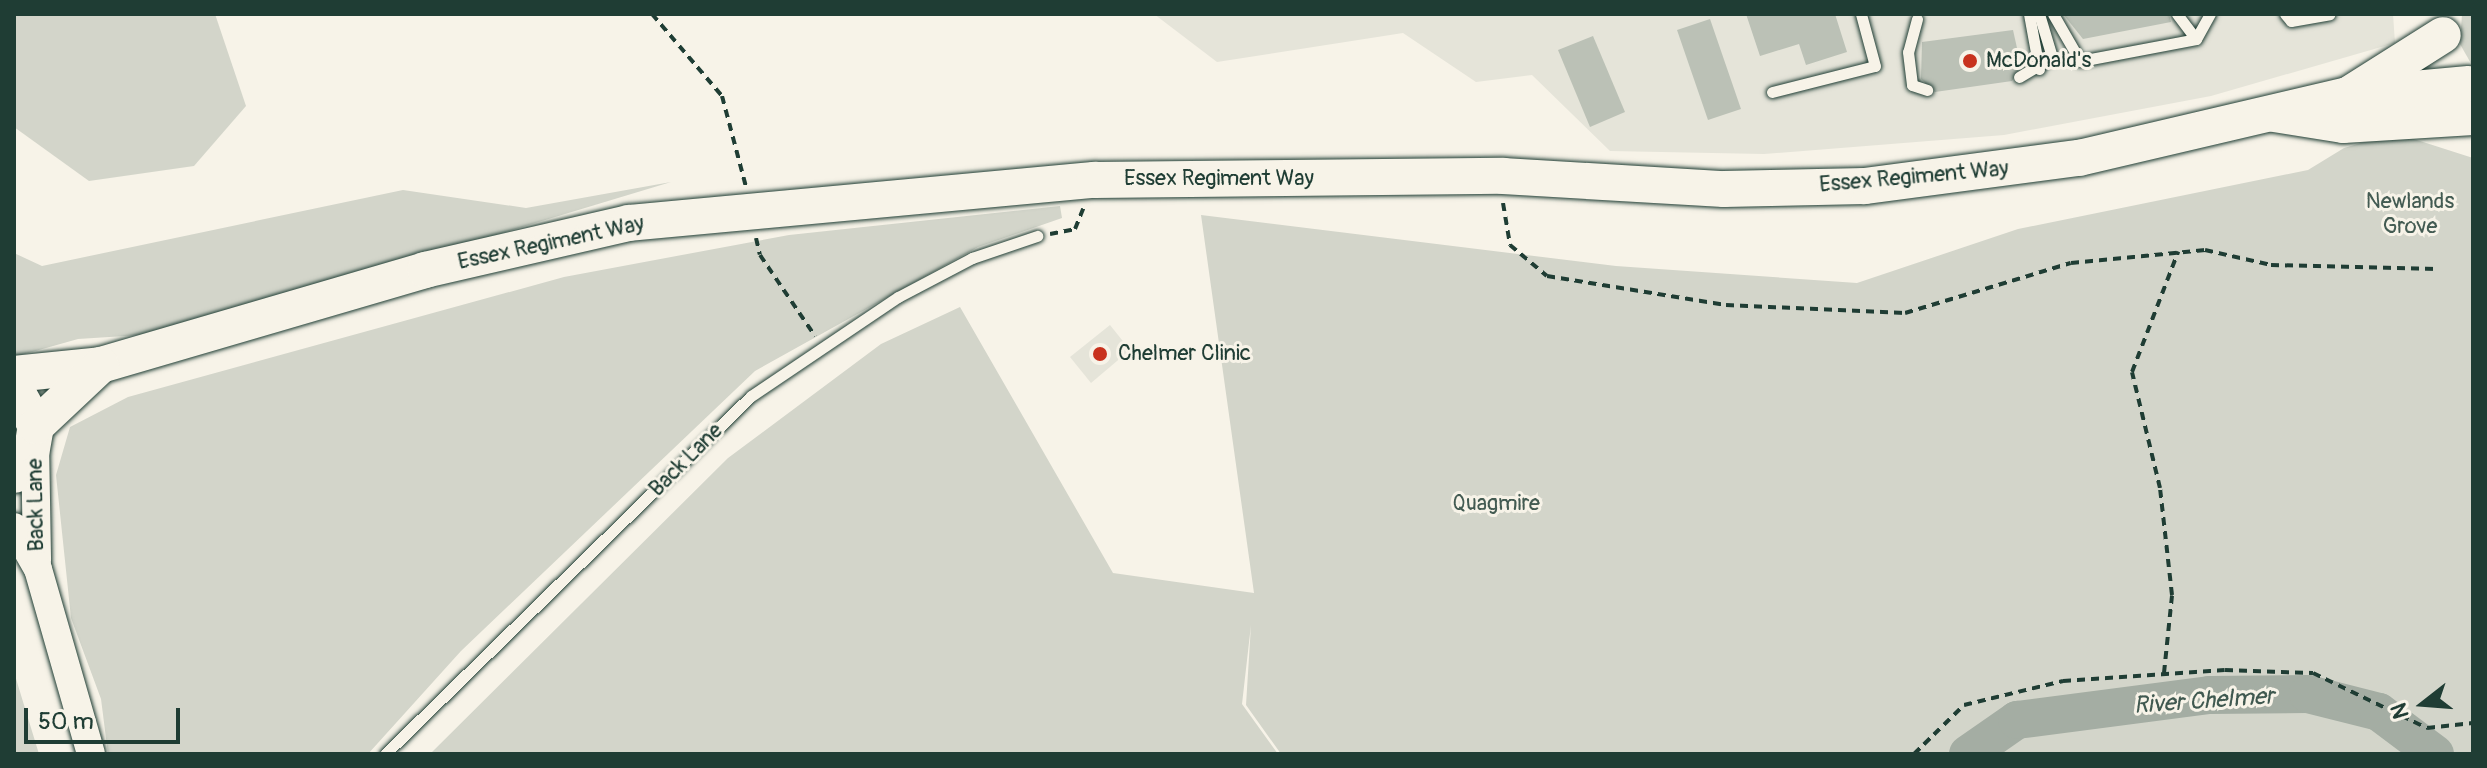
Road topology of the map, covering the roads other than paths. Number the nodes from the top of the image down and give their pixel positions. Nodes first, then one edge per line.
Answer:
1 (1861, 14) edge
2 (2029, 14) edge
3 (2039, 14) edge
4 (2055, 14) edge
5 (2177, 14) edge
6 (2285, 14) edge
7 (2329, 14) edge
8 (2210, 18) edge
9 (1917, 19) dead end
10 (2444, 25) edge
11 (2196, 39) junction
12 (2039, 69) junction
13 (2019, 77) dead end
14 (1927, 90) dead end
15 (1772, 92) dead end
16 (2348, 95) junction
17 (2471, 96) edge
18 (2274, 115) junction
19 (1037, 236) road end
20 (101, 365) junction
21 (14, 374) edge
22 (14, 386) edge
23 (35, 434) junction
24 (14, 475) edge
25 (14, 527) edge
26 (38, 569) junction
27 (91, 754) edge
28 (385, 754) edge

1 - 15 lane
2 - 12 lane
3 - 12 lane
4 - 11 lane
5 - 11 lane
6 - 7 lane
8 - 11 lane
9 - 14 lane
10 - 16 highway, Essex Regiment Way
10 - 17 highway
12 - 13 lane
16 - 17 highway, Essex Regiment Way
16 - 18 highway, Essex Regiment Way
17 - 18 main road
18 - 20 highway, Essex Regiment Way
19 - 28 lane, Back Lane
20 - 21 highway, Essex Regiment Way
20 - 23 highway, Essex Regiment Way
22 - 23 highway
23 - 24 highway, Essex Regiment Way
23 - 26 street, Back Lane
25 - 26 street, Back Lane
26 - 27 street, Back Lane

